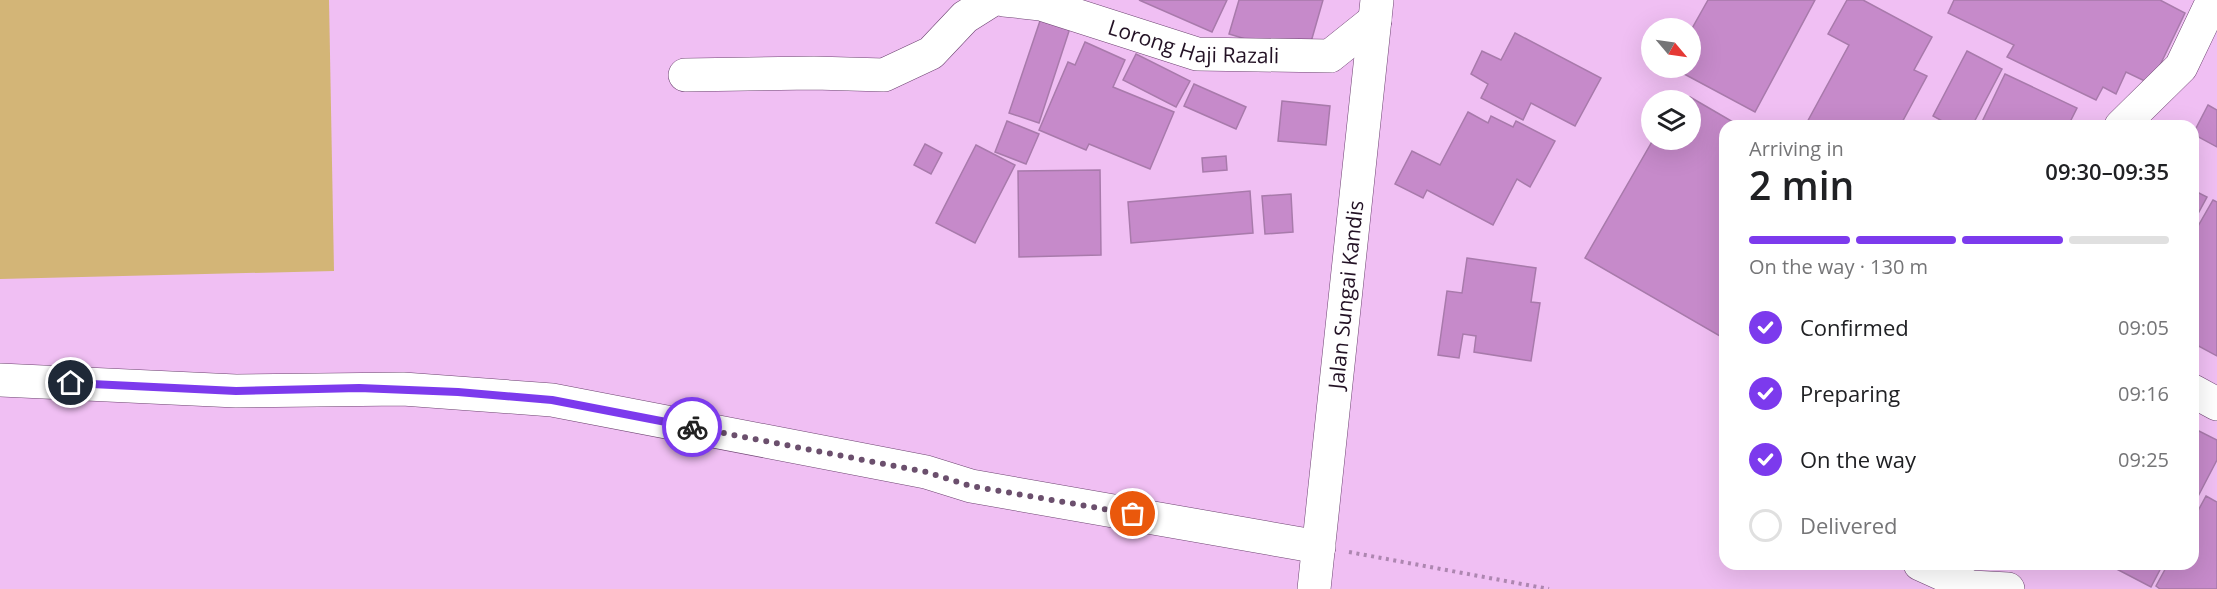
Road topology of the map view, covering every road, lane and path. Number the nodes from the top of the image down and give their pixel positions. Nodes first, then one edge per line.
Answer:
1 (992, 0) edge
2 (1004, 0) edge
3 (2213, 0) edge
4 (1376, 10) edge
5 (685, 75) dead end
6 (2127, 120) edge
7 (0, 380) edge
8 (2199, 394) edge
9 (2217, 404) edge
10 (1319, 547) junction
11 (1933, 570) edge
12 (1314, 589) edge
13 (1549, 589) edge
14 (2008, 589) edge

1 - 5 street
2 - 4 street, Lorong Haji Razali
3 - 6 street
4 - 10 street, Jalan Sungai Kandis
7 - 10 street
8 - 9 street
10 - 12 street, Jalan Sungai Kandis
10 - 13 path
11 - 14 street

